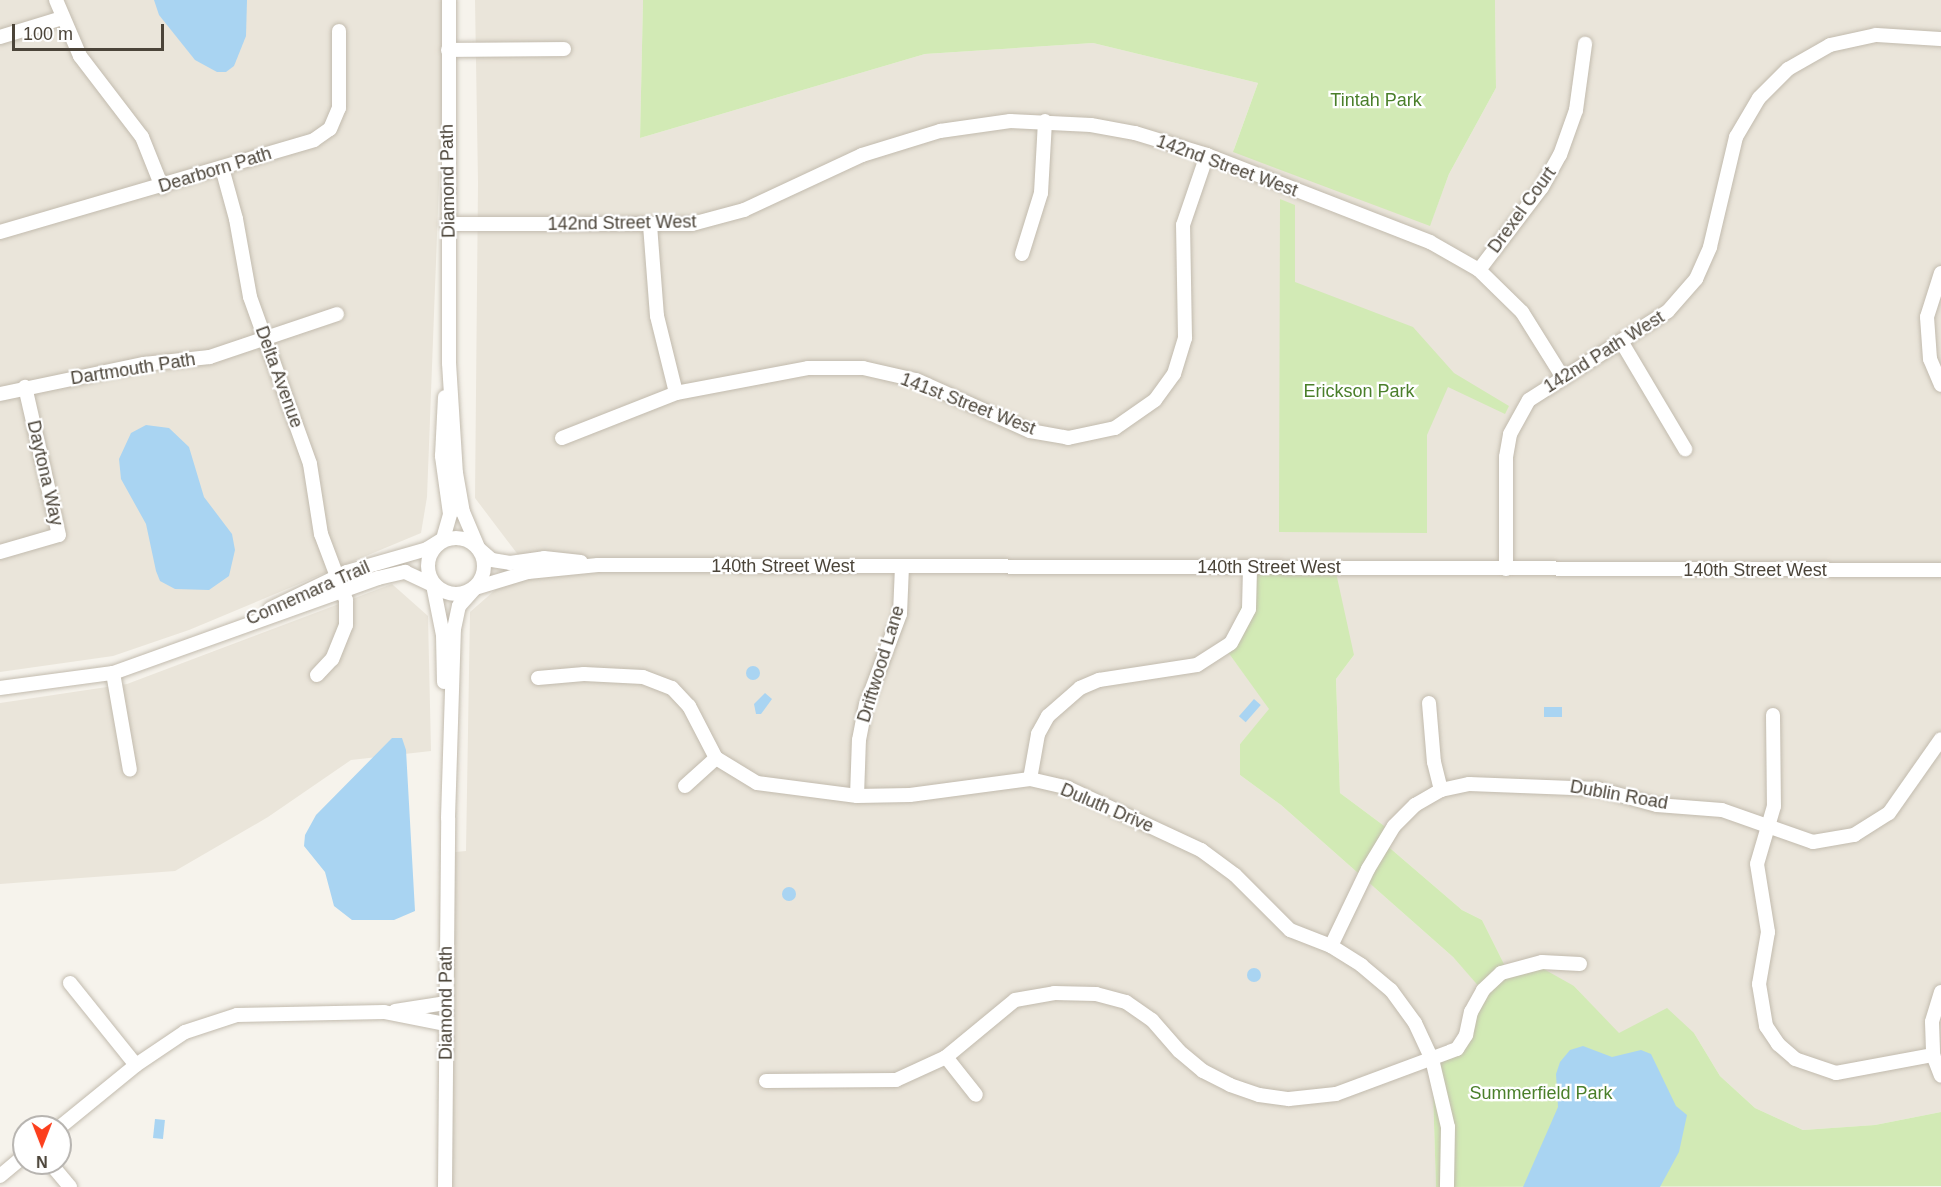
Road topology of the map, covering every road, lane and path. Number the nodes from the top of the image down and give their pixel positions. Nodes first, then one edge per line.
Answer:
1 (56, 0) edge
2 (449, 0) edge
3 (62, 18) junction
4 (339, 31) dead end
5 (0, 37) edge
6 (1941, 39) edge
7 (1585, 44) dead end
8 (564, 49) dead end
9 (448, 50) junction
10 (1045, 121) junction
11 (1208, 155) junction
12 (222, 168) junction
13 (162, 187) junction
14 (447, 224) junction
15 (650, 225) junction
16 (0, 232) edge
17 (1022, 254) dead end
18 (1479, 270) junction
19 (1941, 273) edge
20 (337, 314) dead end
21 (265, 340) junction
22 (1621, 341) junction
23 (449, 363) junction
24 (1562, 376) junction
25 (1941, 385) edge
26 (25, 387) junction
27 (676, 393) junction
28 (0, 394) edge
29 (562, 438) dead end
30 (1685, 449) dead end
31 (437, 545) junction
32 (478, 548) junction
33 (0, 552) edge
34 (598, 565) junction
35 (902, 567) junction
36 (1250, 567) junction
37 (1506, 569) junction
38 (1941, 570) edge
39 (341, 584) junction
40 (433, 585) junction
41 (475, 588) junction
42 (112, 673) junction
43 (317, 675) dead end
44 (538, 678) dead end
45 (0, 688) edge
46 (1429, 703) dead end
47 (1773, 715) dead end
48 (1941, 739) edge
49 (716, 758) junction
50 (130, 770) dead end
51 (1029, 779) junction
52 (685, 786) dead end
53 (1441, 790) junction
54 (857, 796) junction
55 (448, 818) junction
56 (1767, 828) junction
57 (1331, 946) junction
58 (1580, 964) dead end
59 (70, 983) dead end
60 (1941, 992) edge
61 (446, 1003) junction
62 (384, 1012) junction
63 (446, 1024) junction
64 (1933, 1055) junction
65 (946, 1058) junction
66 (1432, 1059) junction
67 (136, 1065) junction
68 (1941, 1076) edge
69 (766, 1082) dead end
70 (976, 1095) dead end
71 (72, 1117) edge
72 (12, 1166) edge
73 (60, 1175) edge
74 (0, 1176) edge
75 (70, 1187) edge
76 (445, 1187) edge
77 (1447, 1187) edge

1 - 3 street
2 - 9 street, Diamond Path
3 - 5 street
3 - 13 street
4 - 12 street, Dearborn Path
6 - 22 street, 142nd Path West
7 - 18 street, Drexel Court
8 - 9 street
9 - 14 street, Diamond Path
10 - 11 street, 142nd Street West
10 - 15 street, 142nd Street West
10 - 17 street
11 - 18 street, 142nd Street West
11 - 27 street, 141st Street West
12 - 13 street, Dearborn Path
12 - 21 street, Delta Avenue
13 - 16 street, Dearborn Path
14 - 15 street, 142nd Street West
14 - 23 street, Diamond Path
15 - 27 street
18 - 24 street, 142nd Street West
19 - 25 street
20 - 21 street, Dartmouth Path
21 - 26 street, Dartmouth Path
21 - 39 street, Delta Avenue
22 - 24 street, 142nd Path West
22 - 30 street
23 - 31 street, Diamond Path
23 - 32 street, Diamond Path
24 - 37 street, 142nd Path West
26 - 28 street, Dartmouth Path
26 - 33 street, Daytona Way
27 - 29 street, 141st Street West
31 - 32 street
31 - 39 street, Connemara Trail
31 - 40 street, Diamond Path
32 - 34 street, 140th Street West
32 - 41 street, Diamond Path
34 - 35 street, 140th Street West
34 - 41 street, 140th Street West
35 - 36 street, 140th Street West
35 - 54 street, Driftwood Lane
36 - 37 street, 140th Street West
36 - 51 street
37 - 38 street, 140th Street West
39 - 40 street, Connemara Trail
39 - 42 street, Connemara Trail
39 - 43 street, Delta Avenue
40 - 41 street
40 - 55 street, Diamond Path
41 - 55 street, Diamond Path
42 - 45 street, Connemara Trail
42 - 50 street
44 - 49 street
46 - 53 street
47 - 56 street
48 - 56 street, Dublin Road
49 - 52 street
49 - 54 street, Duluth Drive
51 - 54 street, Duluth Drive
51 - 57 street, Duluth Drive
53 - 56 street, Dublin Road
53 - 57 street, Dublin Road
55 - 61 street, Diamond Path
56 - 64 street
57 - 66 street, Duluth Drive
58 - 66 street
59 - 67 street
60 - 64 street
61 - 62 street
61 - 63 street, Diamond Path
62 - 63 street
62 - 67 street
63 - 76 street, Diamond Path
64 - 68 street
65 - 66 street
65 - 69 street
65 - 70 street
66 - 77 street, Duluth Drive
67 - 71 street
72 - 74 street
73 - 75 street

